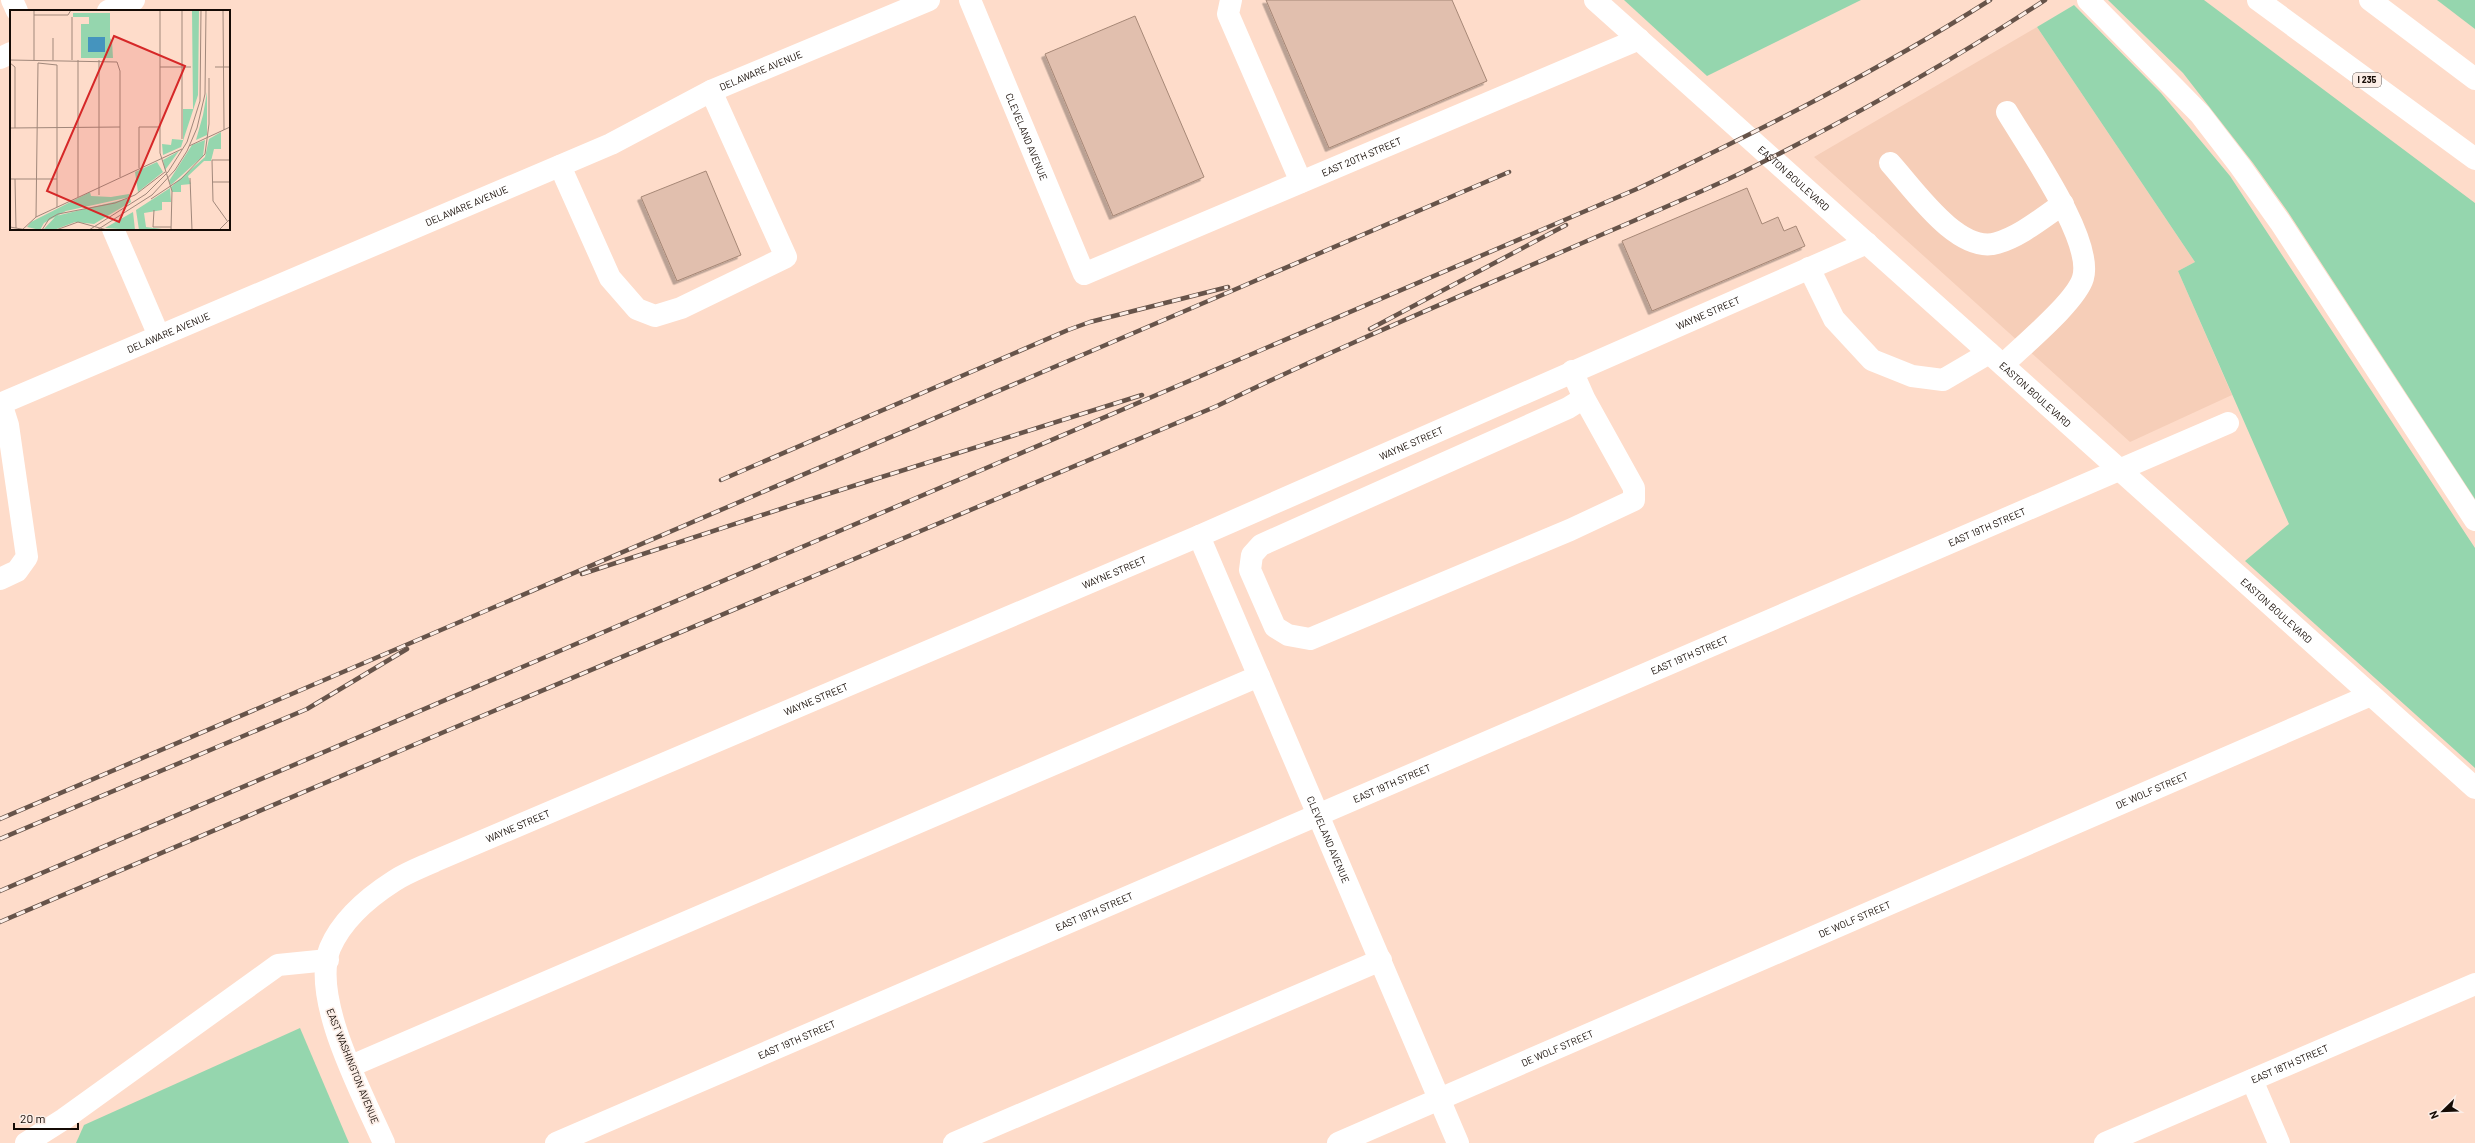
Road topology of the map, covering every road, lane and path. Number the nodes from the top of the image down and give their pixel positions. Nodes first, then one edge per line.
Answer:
1 (12, 0) edge
2 (134, 0) edge
3 (929, 0) edge
4 (970, 0) edge
5 (1230, 0) edge
6 (1595, 0) edge
7 (2088, 0) edge
8 (2258, 0) edge
9 (2370, 0) edge
10 (17, 10) edge
11 (110, 10) edge
12 (1639, 39) junction
13 (10, 53) edge
14 (0, 58) edge
15 (2475, 79) edge
16 (711, 91) junction
17 (2006, 112) dead end
18 (2475, 159) edge
19 (1890, 162) dead end
20 (560, 166) junction
21 (1301, 182) junction
22 (2063, 204) junction
23 (113, 230) edge
24 (1867, 243) junction
25 (1809, 268) junction
26 (1084, 274) joint
27 (159, 336) junction
28 (1996, 359) junction
29 (1572, 371) junction
30 (1584, 398) junction
31 (0, 404) edge
32 (2228, 423) dead end
33 (2120, 470) junction
34 (2475, 520) edge
35 (1199, 536) junction
36 (0, 580) edge
37 (1259, 676) junction
38 (2371, 696) junction
39 (2475, 788) edge
40 (1318, 814) junction
41 (363, 905) joint
42 (328, 960) junction
43 (1381, 960) junction
44 (2475, 984) edge
45 (351, 1066) junction
46 (2252, 1080) junction
47 (1440, 1100) junction
48 (26, 1143) edge
49 (384, 1143) edge
50 (556, 1143) edge
51 (954, 1143) edge
52 (1338, 1143) edge
53 (1458, 1143) edge
54 (2105, 1143) edge
55 (2279, 1143) edge

1 - 10 main road
2 - 11 main road
3 - 16 main road, DELAWARE AVENUE
4 - 26 main road, CLEVELAND AVENUE
5 - 21 main road
6 - 12 main road, EASTON BOULEVARD
7 - 34 main road
8 - 18 main road, I 235
9 - 15 main road
12 - 21 main road, EAST 20TH STREET
12 - 24 main road, EASTON BOULEVARD
13 - 14 main road
16 - 20 main road, DELAWARE AVENUE
16 - 20 main road
17 - 22 main road
19 - 22 main road
20 - 27 main road, DELAWARE AVENUE
21 - 26 main road, EAST 20TH STREET
22 - 28 main road
23 - 27 main road
24 - 25 main road, WAYNE STREET
24 - 28 main road, EASTON BOULEVARD
25 - 28 main road
25 - 29 main road, WAYNE STREET
27 - 31 main road, DELAWARE AVENUE
28 - 33 main road, EASTON BOULEVARD
29 - 30 main road
29 - 35 main road, WAYNE STREET
30 - 30 main road
31 - 36 main road
32 - 33 main road, EAST 19TH STREET
33 - 38 main road, EASTON BOULEVARD
33 - 40 main road, EAST 19TH STREET
35 - 37 main road, CLEVELAND AVENUE
35 - 41 main road, WAYNE STREET
37 - 40 main road, CLEVELAND AVENUE
37 - 45 main road
38 - 39 main road, EASTON BOULEVARD
38 - 47 main road, DE WOLF STREET
40 - 43 main road, CLEVELAND AVENUE
40 - 50 main road, EAST 19TH STREET
41 - 42 main road, EAST WASHINGTON AVENUE
42 - 45 main road, EAST WASHINGTON AVENUE
42 - 48 main road
43 - 47 main road, CLEVELAND AVENUE
43 - 51 main road
44 - 46 main road, EAST 18TH STREET
45 - 49 main road, EAST WASHINGTON AVENUE
46 - 54 main road, EAST 18TH STREET
46 - 55 main road
47 - 52 main road, DE WOLF STREET
47 - 53 main road, CLEVELAND AVENUE

